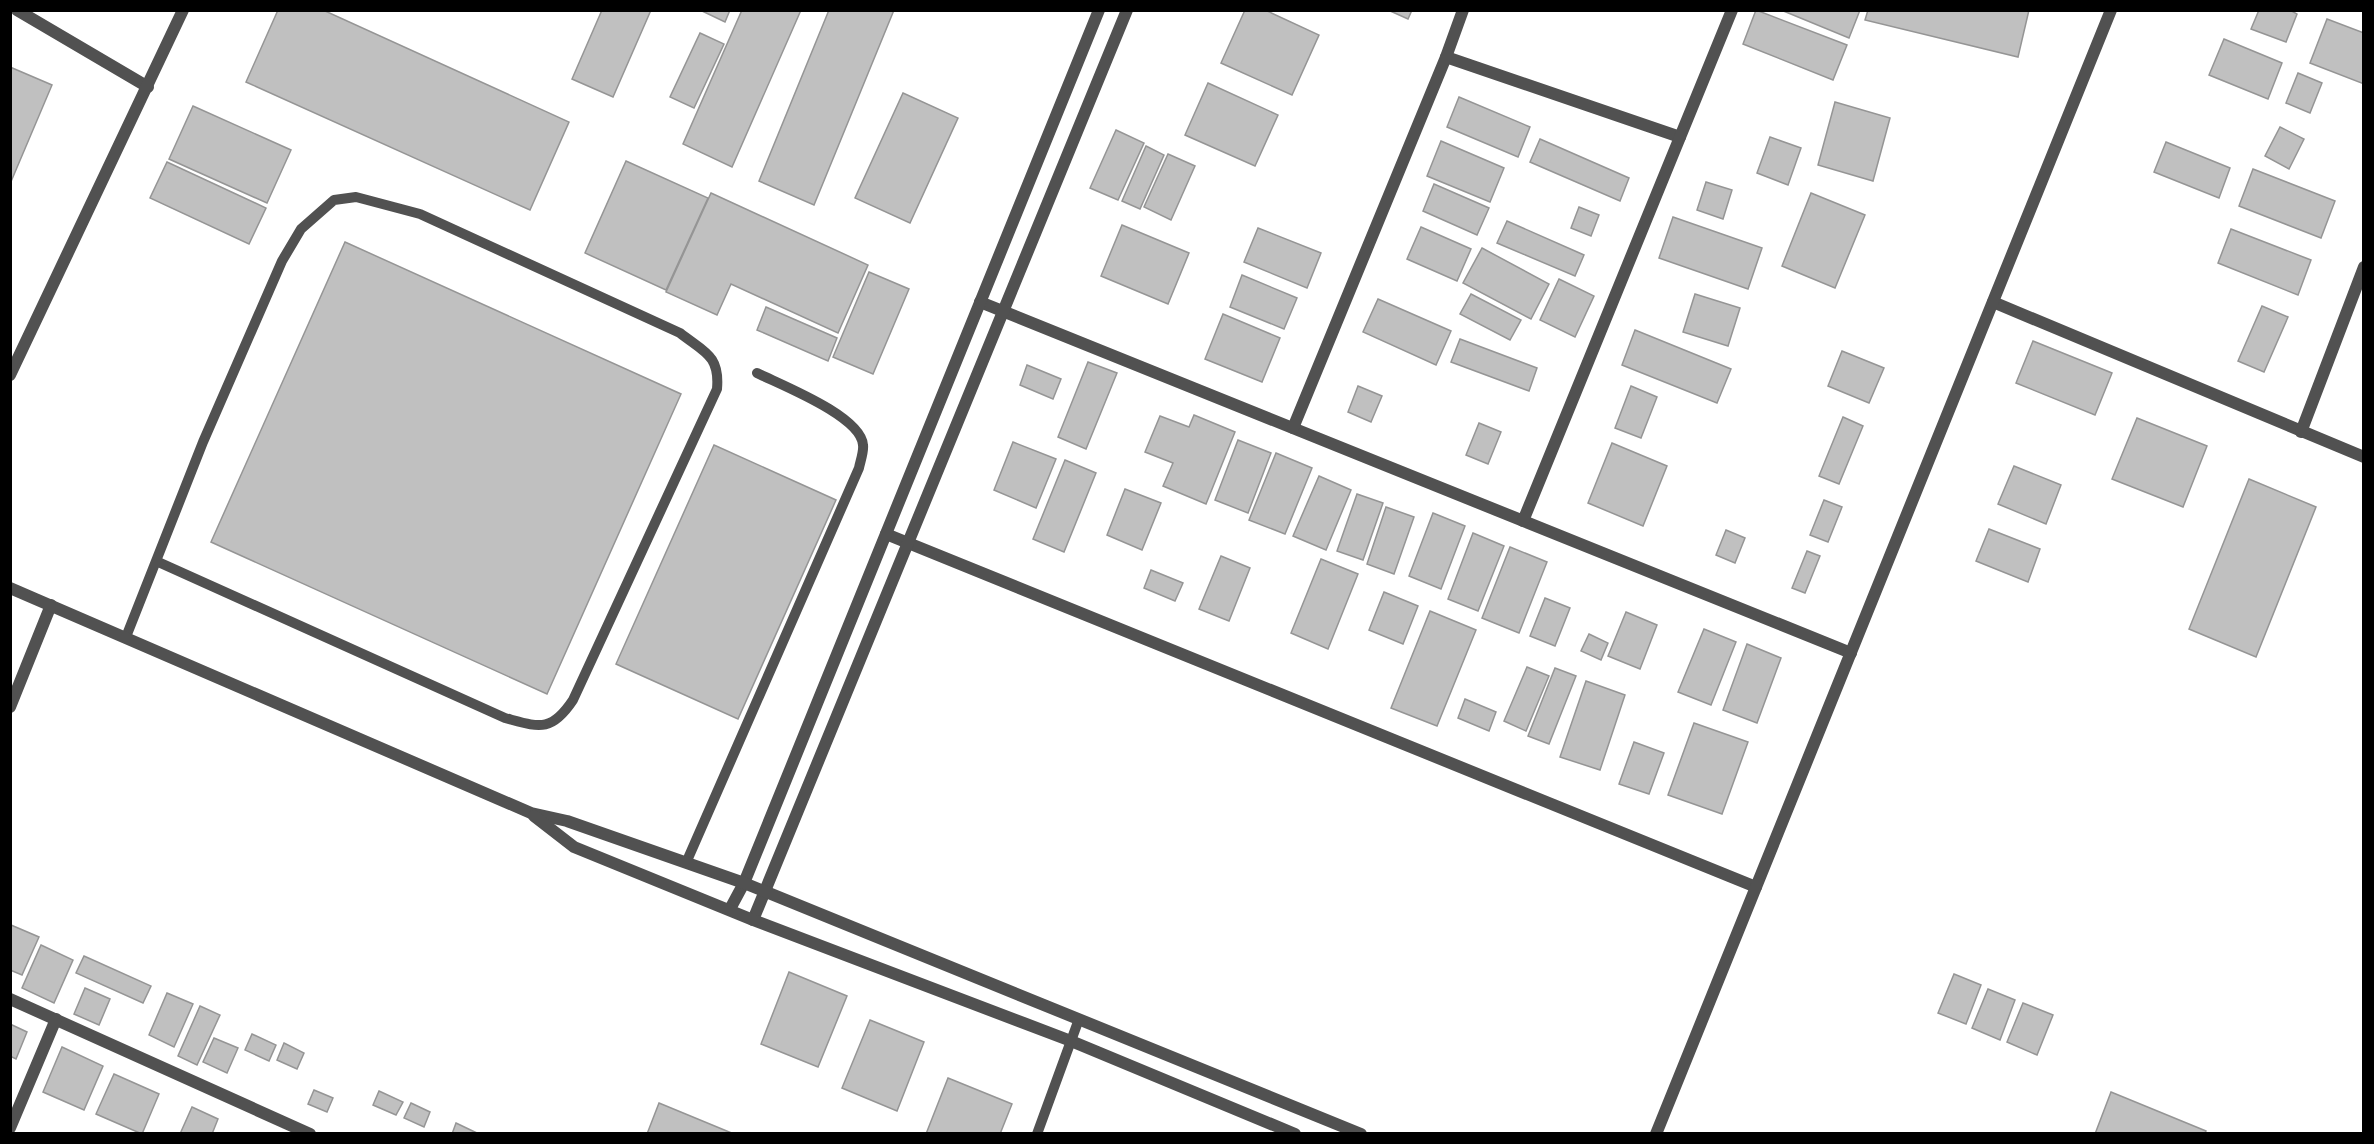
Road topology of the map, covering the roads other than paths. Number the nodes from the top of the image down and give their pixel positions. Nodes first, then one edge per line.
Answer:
1 (17, 10) edge
2 (183, 10) edge
3 (1099, 10) edge
4 (1127, 10) edge
5 (1462, 10) edge
6 (1732, 10) edge
7 (2111, 10) edge
8 (1446, 57) junction
9 (148, 87) junction
10 (1680, 137) junction
11 (2364, 267) edge
12 (981, 302) junction
13 (1993, 302) junction
14 (1003, 311) junction
15 (757, 373) dead end
16 (10, 375) edge
17 (1293, 428) junction
18 (2301, 432) junction
19 (2364, 457) edge
20 (1523, 521) junction
21 (886, 534) junction
22 (908, 543) junction
23 (156, 561) junction
24 (10, 588) edge
25 (51, 605) junction
26 (126, 637) junction
27 (1851, 652) junction
28 (10, 707) edge
29 (531, 813) junction
30 (686, 863) junction
31 (744, 883) junction
32 (1756, 887) junction
33 (764, 891) junction
34 (730, 909) junction
35 (753, 920) junction
36 (10, 999) edge
37 (1079, 1019) junction
38 (56, 1020) junction
39 (1071, 1041) junction
40 (10, 1128) edge
41 (310, 1134) edge
42 (1037, 1134) edge
43 (1295, 1134) edge
44 (1360, 1134) edge
45 (1656, 1134) edge

1 - 9 street
2 - 9 street
3 - 12 street
4 - 14 street
5 - 8 street
6 - 10 street
7 - 13 street
8 - 10 street
8 - 17 street
9 - 16 street
10 - 20 street
11 - 18 street
12 - 14 street
12 - 21 street
13 - 18 street
13 - 27 street
14 - 17 street
14 - 22 street
15 - 30 lane
17 - 20 street
18 - 19 street
20 - 27 street
21 - 22 street
21 - 31 street
22 - 32 street
22 - 33 street
23 - 23 lane
23 - 26 lane
24 - 25 street
25 - 26 street
25 - 28 street
26 - 29 street
27 - 32 street
29 - 30 street
29 - 34 street
30 - 31 street
31 - 33 street
31 - 34 street
32 - 45 street
33 - 35 street
33 - 37 street
34 - 35 street
35 - 39 street
36 - 38 street
37 - 39 lane
37 - 44 street
38 - 40 street
38 - 41 street
39 - 42 lane
39 - 43 street

